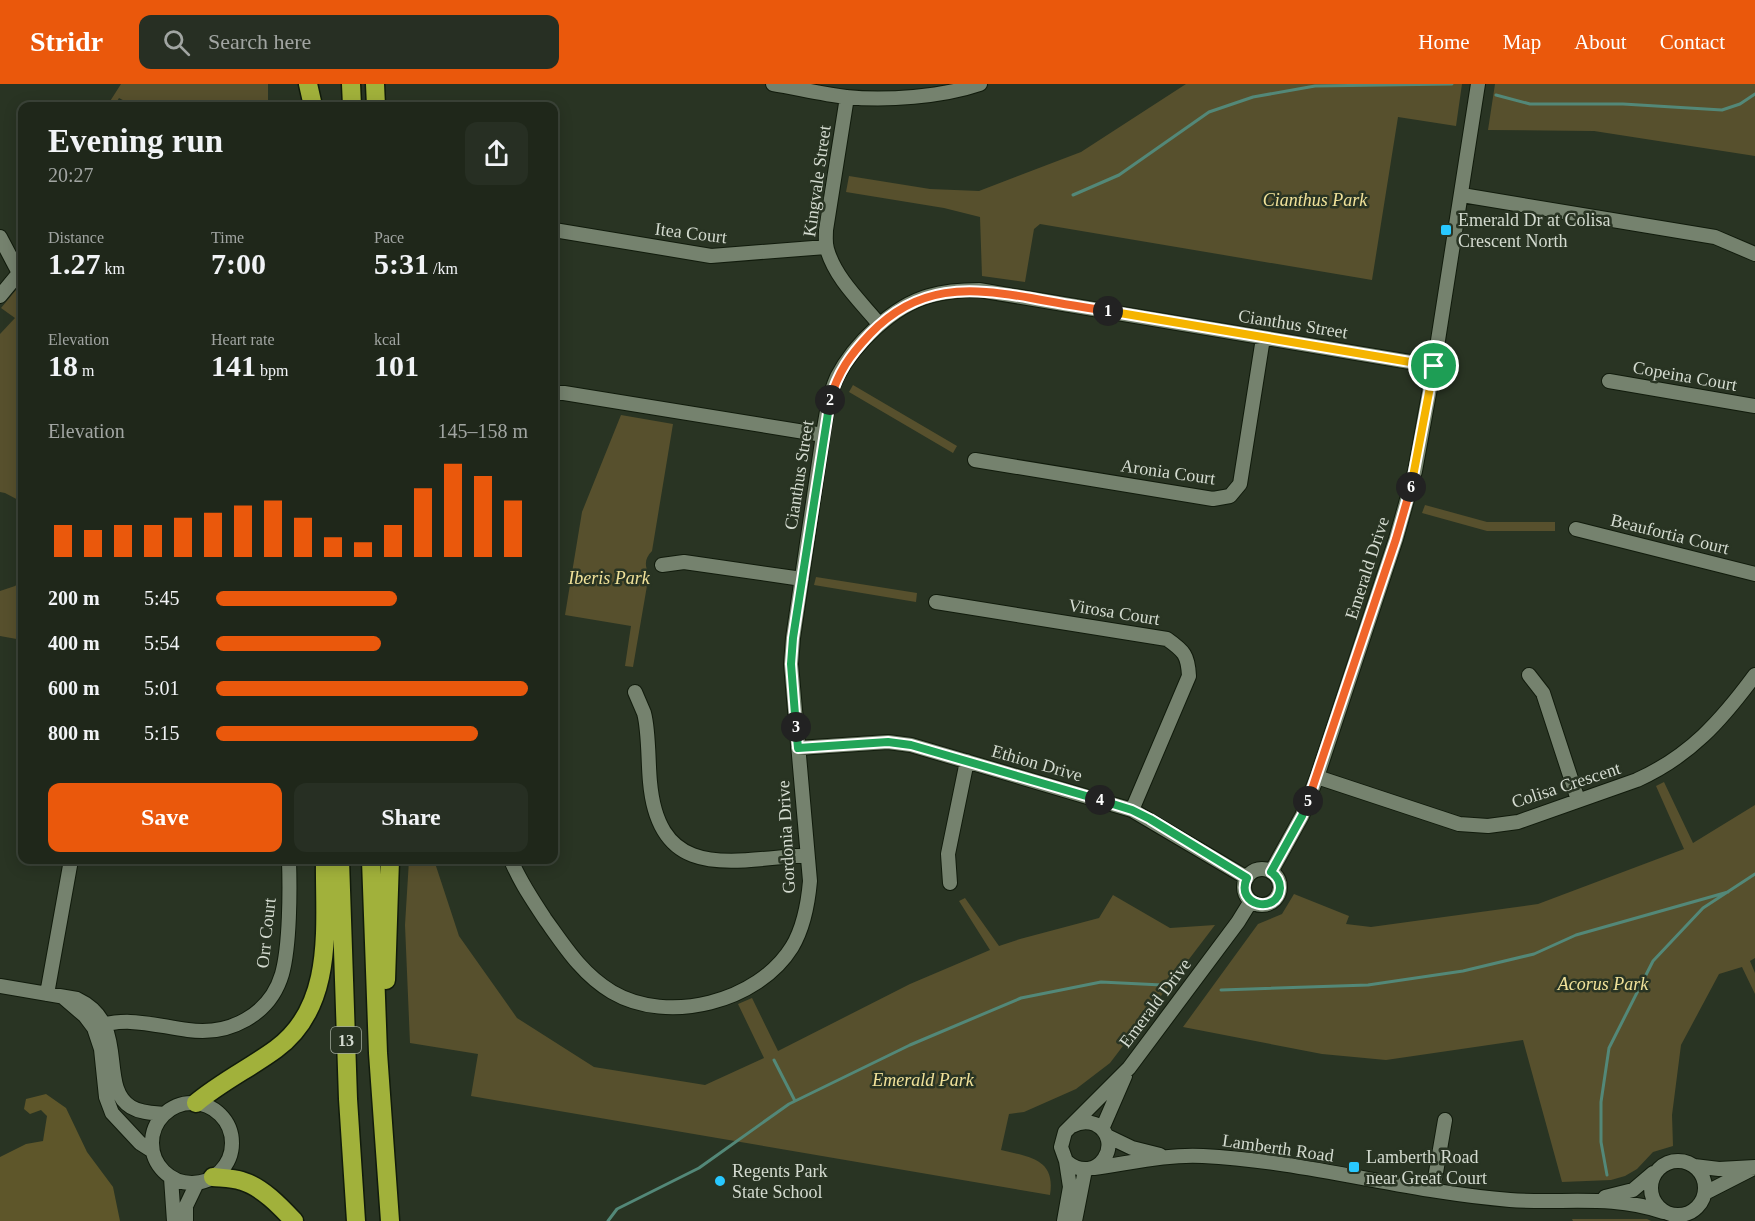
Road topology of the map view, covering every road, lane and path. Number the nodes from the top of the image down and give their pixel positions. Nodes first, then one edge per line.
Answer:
1 (308, 84) edge
2 (320, 84) edge
3 (351, 84) edge
4 (375, 84) edge
5 (773, 84) edge
6 (980, 84) edge
7 (1479, 84) edge
8 (847, 97) junction
9 (312, 102) edge
10 (321, 102) edge
11 (352, 102) edge
12 (376, 102) edge
13 (1462, 195) junction
14 (558, 231) edge
15 (0, 237) edge
16 (826, 247) junction
17 (1755, 254) edge
18 (18, 270) edge
19 (18, 278) edge
20 (0, 296) edge
21 (879, 324) junction
22 (1263, 338) junction
23 (1434, 366) junction
24 (1609, 381) dead end
25 (558, 393) edge
26 (1755, 406) edge
27 (823, 435) junction
28 (975, 460) dead end
29 (1576, 529) dead end
30 (662, 565) dead end
31 (1755, 574) edge
32 (802, 579) junction
33 (936, 602) dead end
34 (1529, 675) dead end
35 (1755, 675) edge
36 (635, 692) dead end
37 (798, 748) junction
38 (967, 761) junction
39 (1317, 777) junction
40 (1578, 800) junction
41 (1132, 810) junction
42 (807, 855) junction
43 (69, 864) edge
44 (289, 864) edge
45 (325, 864) edge
46 (340, 864) edge
47 (371, 864) edge
48 (390, 864) edge
49 (513, 864) edge
50 (1271, 872) junction
51 (1247, 878) junction
52 (950, 883) dead end
53 (1251, 901) junction
54 (0, 986) edge
55 (47, 994) junction
56 (99, 1026) junction
57 (378, 1053) junction
58 (1129, 1068) junction
59 (196, 1103) junction
60 (164, 1114) junction
61 (1445, 1120) dead end
62 (1070, 1126) junction
63 (1104, 1133) junction
64 (152, 1150) junction
65 (1168, 1157) junction
66 (1066, 1161) junction
67 (1694, 1166) junction
68 (1755, 1167) edge
69 (1090, 1169) junction
70 (1657, 1170) junction
71 (171, 1178) junction
72 (205, 1180) junction
73 (1433, 1190) junction
74 (1703, 1198) junction
75 (1597, 1199) junction
76 (1671, 1216) edge
77 (174, 1221) edge
78 (186, 1221) edge
79 (294, 1221) edge
80 (356, 1221) edge
81 (390, 1221) edge
82 (1064, 1221) edge
83 (1075, 1221) edge
84 (1696, 1221) edge

1 - 9 highway
2 - 10 highway
3 - 11 highway
4 - 12 highway
5 - 8 street
6 - 8 street
7 - 13 street, Emerald Drive
8 - 16 street, Kingvale Street
13 - 17 street
13 - 23 street, Emerald Drive
14 - 16 street, Itea Court
15 - 18 street
16 - 21 street, Kingvale Street
19 - 20 street
21 - 22 street, Cianthus Street
21 - 27 street, Cianthus Street
22 - 23 street, Cianthus Street
22 - 28 street, Aronia Court
23 - 39 street, Emerald Drive
24 - 26 street, Copeina Court
25 - 27 street
27 - 32 street, Cianthus Street
29 - 31 street, Beaufortia Court
30 - 32 street
32 - 37 street, Cianthus Street
33 - 41 street, Virosa Court
34 - 40 street
35 - 40 street, Colisa Crescent
36 - 42 street
37 - 38 street, Ethion Drive
37 - 42 street, Gordonia Drive
38 - 41 street, Ethion Drive
38 - 52 street
39 - 40 street, Colisa Crescent
39 - 50 street, Emerald Drive
41 - 51 street, Ethion Drive
42 - 49 street, Gordonia Drive
43 - 55 street
44 - 56 street, Orr Court
45 - 59 highway
46 - 80 highway, 13
47 - 57 highway, 13
48 - 57 highway
50 - 51 street
50 - 53 street
51 - 53 street
53 - 58 street, Emerald Drive
54 - 55 street
55 - 56 street
56 - 60 street
56 - 64 street
57 - 81 highway, 13
58 - 62 street, Emerald Drive
58 - 63 street, Emerald Drive
59 - 60 street
59 - 72 street
60 - 64 street
61 - 73 street
62 - 63 street
62 - 66 street, Emerald Drive
63 - 65 street, Lamberth Road
63 - 69 street, Emerald Drive
64 - 71 street
65 - 69 street, Lamberth Road
65 - 73 street, Lamberth Road
66 - 69 street
66 - 82 street, Emerald Drive
67 - 68 street, Lamberth Road
67 - 70 street, Lamberth Road
67 - 74 street
68 - 74 street, Lamberth Road
69 - 83 street, Emerald Drive
70 - 75 street, Lamberth Road
70 - 76 street
71 - 72 street
71 - 77 street
72 - 78 street
72 - 79 highway
73 - 75 street, Lamberth Road
74 - 76 street, Lamberth Road
74 - 84 street
75 - 76 street, Lamberth Road

